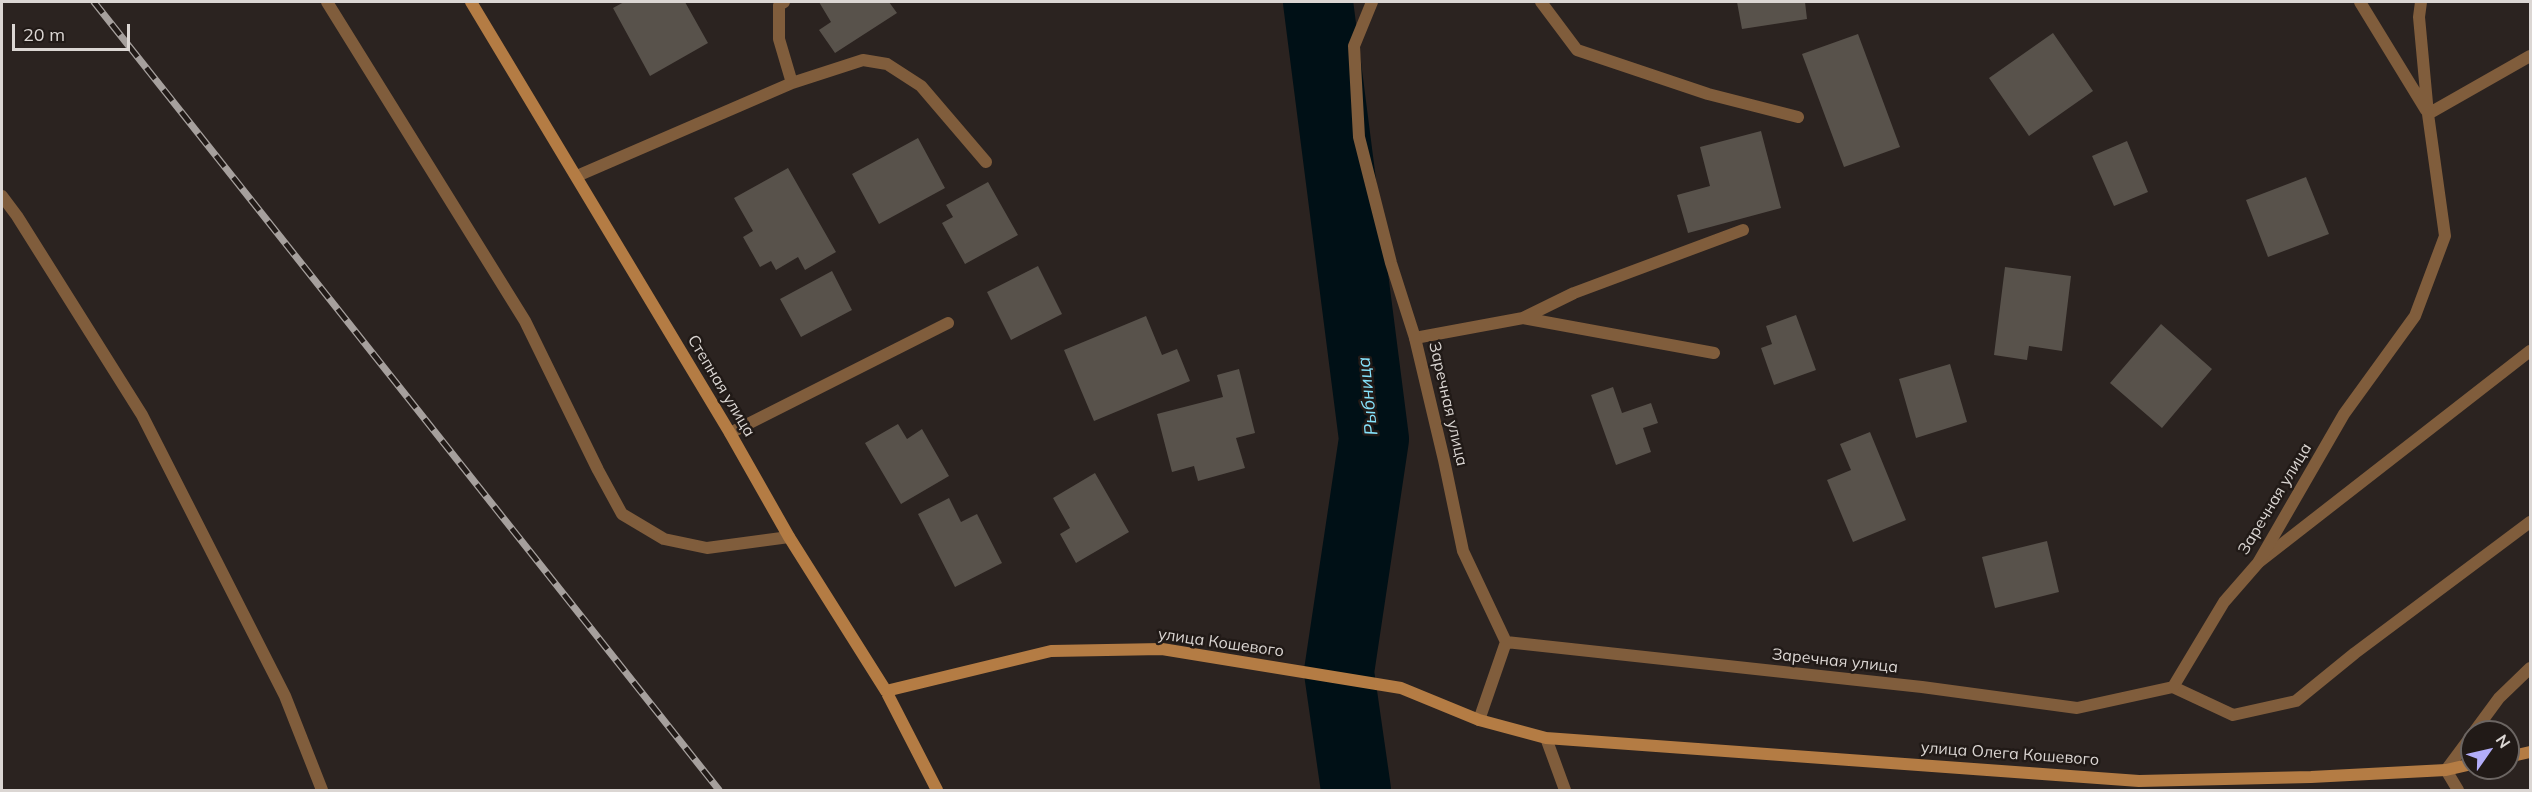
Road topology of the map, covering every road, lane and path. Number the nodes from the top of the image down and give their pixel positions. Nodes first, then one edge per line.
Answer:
1 (327, 2) edge
2 (471, 2) edge
3 (784, 2) edge
4 (1372, 2) edge
5 (1541, 2) edge
6 (2360, 2) edge
7 (2421, 2) edge
8 (2530, 56) edge
9 (792, 83) junction
10 (2428, 114) junction
11 (1798, 117) dead end
12 (986, 162) dead end
13 (577, 176) junction
14 (2, 196) edge
15 (1743, 230) dead end
16 (1524, 318) junction
17 (948, 323) dead end
18 (1415, 338) junction
19 (2530, 351) edge
20 (1713, 353) dead end
21 (730, 433) junction
22 (2530, 522) edge
23 (789, 537) junction
24 (2258, 563) junction
25 (1506, 642) junction
26 (2530, 668) edge
27 (2172, 687) junction
28 (886, 691) junction
29 (1479, 720) junction
30 (2483, 720) edge
31 (1546, 738) junction
32 (2460, 751) edge
33 (2460, 767) edge
34 (2446, 770) junction
35 (322, 790) edge
36 (937, 790) edge
37 (1565, 790) edge
38 (2458, 790) edge

1 - 23 street
2 - 13 street, Степная улица
3 - 9 street
4 - 18 street, Заречная улица
5 - 11 street
6 - 10 street, Заречная улица
7 - 10 street
8 - 10 street
9 - 12 street
9 - 13 street
10 - 24 street, Заречная улица
13 - 21 street, Степная улица
14 - 35 street
15 - 16 street
16 - 18 street
16 - 20 street
17 - 21 street
18 - 25 street, Заречная улица
19 - 24 street
21 - 23 street, Степная улица
22 - 27 street
23 - 28 street, Степная улица
24 - 27 street, Заречная улица
25 - 27 street, Заречная улица
25 - 29 street
26 - 30 street
28 - 29 street, улица Кошевого
28 - 36 street, Степная улица
29 - 31 street, улица Кошевого
31 - 34 street, улица Олега Кошевого
31 - 37 street
32 - 34 street
33 - 34 street, улица Олега Кошевого
34 - 38 street

